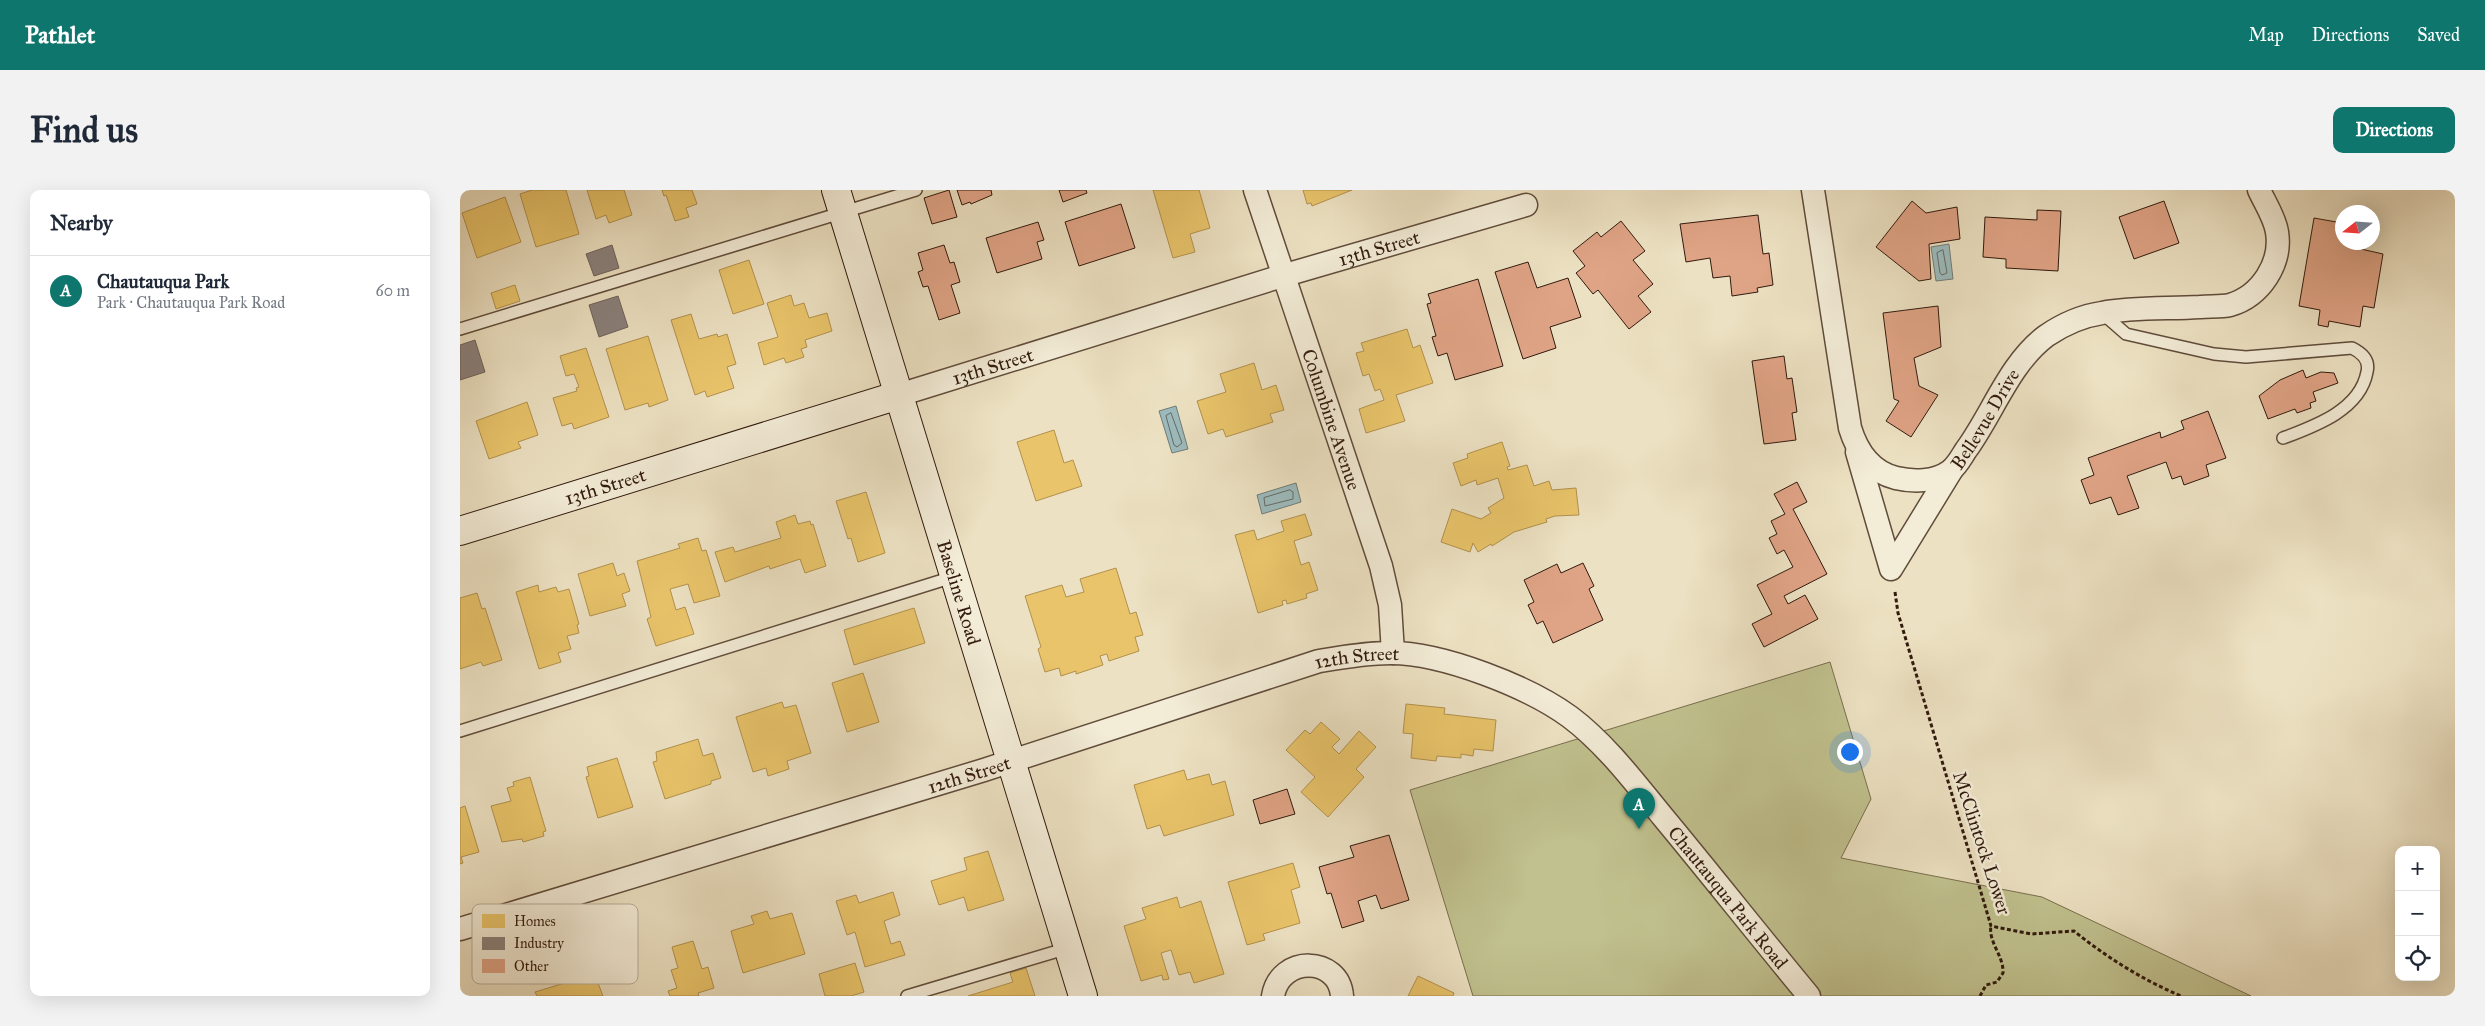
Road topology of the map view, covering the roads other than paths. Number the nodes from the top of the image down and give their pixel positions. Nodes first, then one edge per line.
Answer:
1 (916, 190) edge
2 (1255, 190) edge
3 (1813, 190) edge
4 (2259, 190) edge
5 (839, 201) edge
6 (1526, 205) dead end
7 (1282, 276) junction
8 (2102, 313) junction
9 (460, 329) edge
10 (899, 395) junction
11 (2283, 438) dead end
12 (1855, 444) junction
13 (1951, 471) junction
14 (460, 531) edge
15 (956, 576) junction
16 (1393, 653) junction
17 (1482, 672) joint
18 (460, 731) edge
19 (1011, 762) junction
20 (542, 904) edge
21 (472, 925) edge
22 (460, 929) edge
23 (1069, 948) junction
24 (907, 996) edge
25 (1083, 996) edge
26 (1274, 996) edge
27 (1342, 996) edge
28 (1809, 996) edge

1 - 5 lane
2 - 7 street, Columbine Avenue
3 - 12 street, Bellevue Drive
4 - 8 street, Bellevue Drive
5 - 9 lane
5 - 10 street, Baseline Road
6 - 7 street, 13th Street
7 - 10 street, 13th Street
7 - 16 street, Columbine Avenue
8 - 11 lane
8 - 13 street, Bellevue Drive
10 - 14 street, 13th Street
10 - 15 street, Baseline Road
12 - 13 street, Bellevue Drive
12 - 13 street
15 - 18 lane
15 - 19 street, Baseline Road
16 - 17 street, 12th Street
16 - 19 street, 12th Street
17 - 28 street, Chautauqua Park Road
19 - 20 street, 12th Street
19 - 23 street, Baseline Road
21 - 22 street, 12th Street
23 - 24 lane
23 - 25 street, Baseline Road
26 - 27 street

